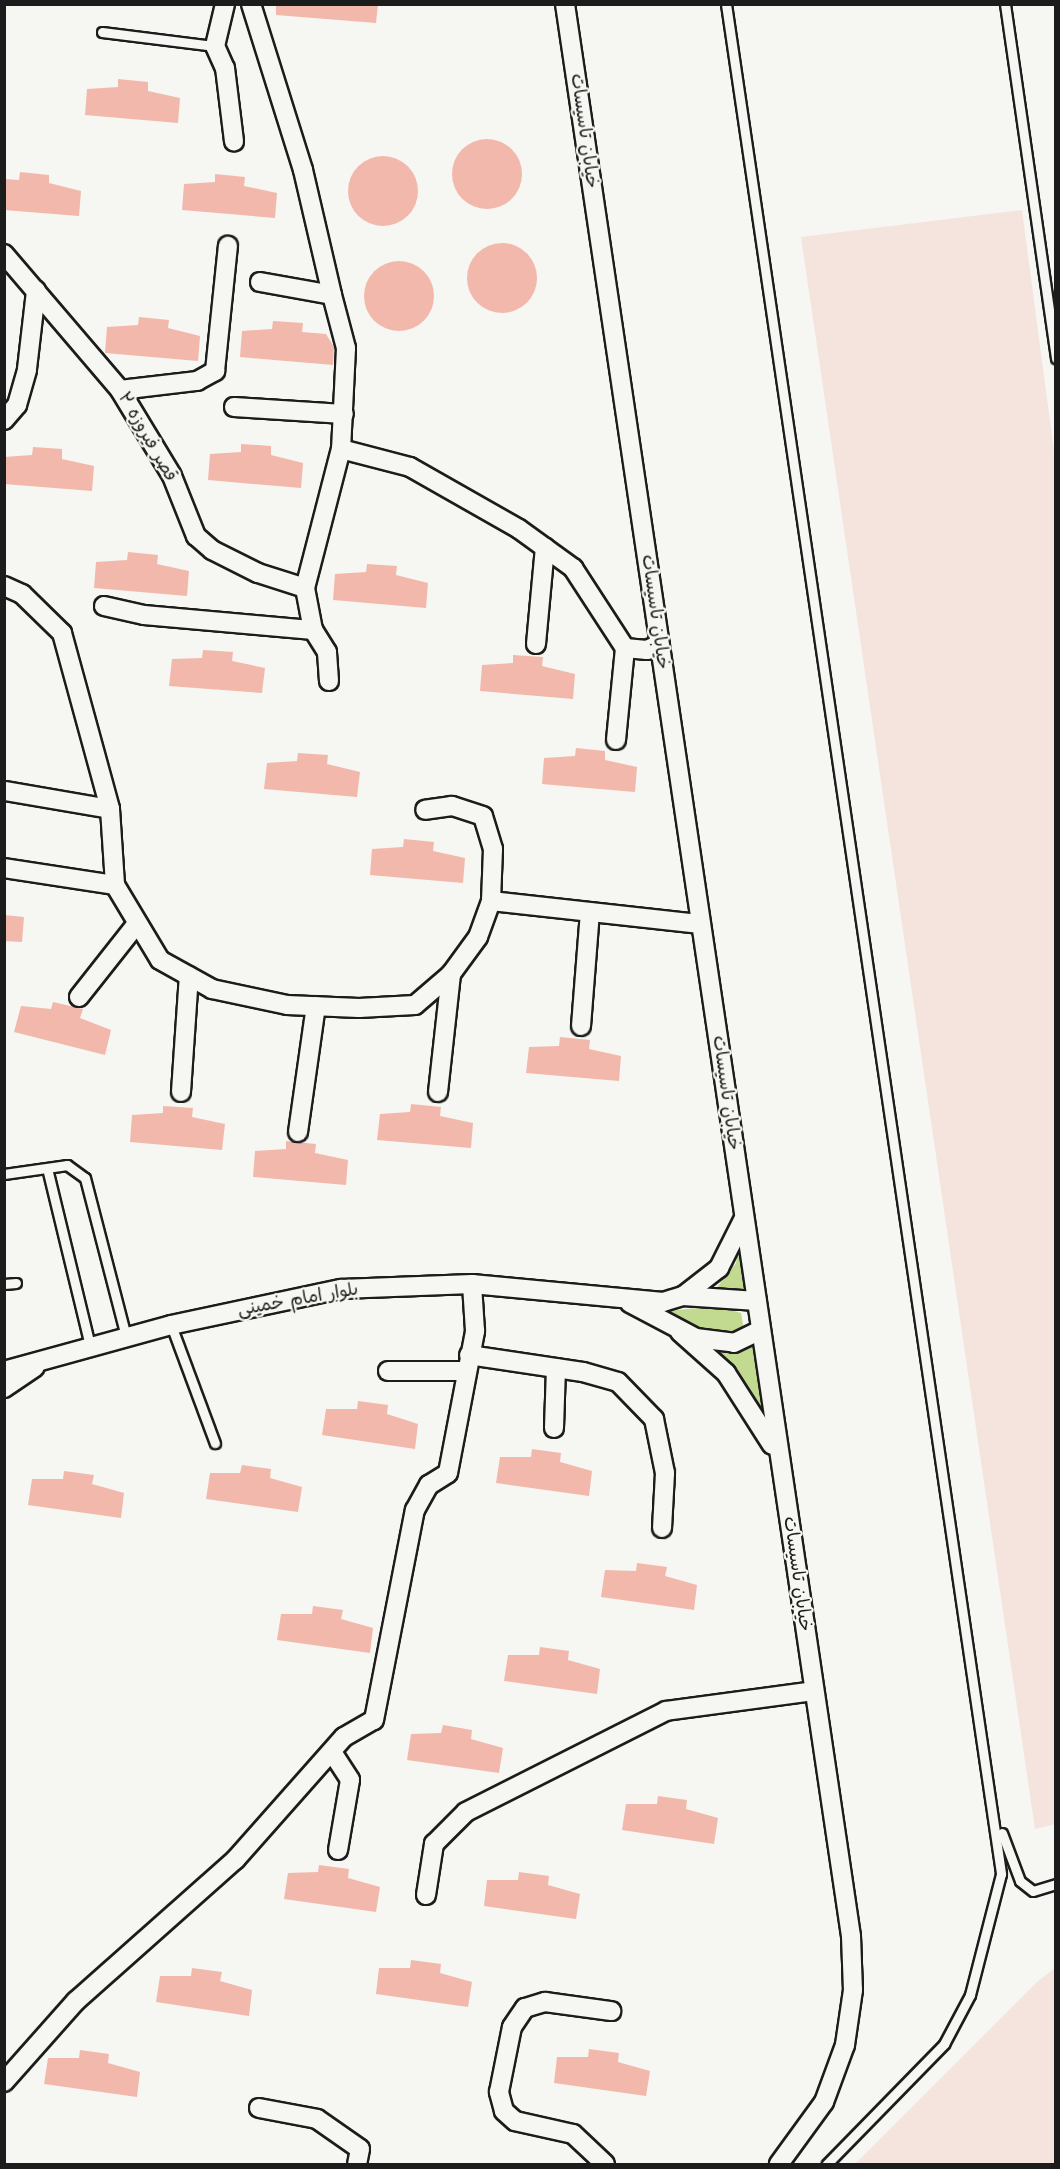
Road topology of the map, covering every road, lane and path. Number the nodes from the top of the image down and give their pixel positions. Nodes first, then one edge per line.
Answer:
1 (225, 4) edge
2 (251, 4) edge
3 (565, 4) edge
4 (726, 4) edge
5 (1005, 4) edge
6 (102, 32) dead end
7 (215, 46) junction
8 (234, 141) dead end
9 (228, 246) dead end
10 (4, 254) edge
11 (261, 282) dead end
12 (36, 291) junction
13 (332, 294) junction
14 (1056, 358) edge
15 (120, 390) junction
16 (234, 407) dead end
17 (344, 414) junction
18 (4, 420) edge
19 (341, 449) junction
20 (544, 547) junction
21 (4, 586) edge
22 (305, 588) junction
23 (104, 606) dead end
24 (313, 630) junction
25 (536, 644) dead end
26 (660, 644) junction
27 (625, 648) junction
28 (329, 681) dead end
29 (616, 740) dead end
30 (5, 791) edge
31 (110, 809) junction
32 (425, 810) dead end
33 (4, 868) edge
34 (114, 885) junction
35 (491, 901) junction
36 (590, 912) junction
37 (701, 924) junction
38 (135, 926) junction
39 (452, 974) junction
40 (189, 976) junction
41 (79, 997) dead end
42 (316, 1006) junction
43 (581, 1026) dead end
44 (182, 1092) dead end
45 (438, 1092) dead end
46 (298, 1132) dead end
47 (47, 1168) junction
48 (4, 1174) edge
49 (744, 1215) junction
50 (15, 1283) dead end
51 (4, 1284) edge
52 (472, 1284) junction
53 (683, 1296) junction
54 (626, 1300) junction
55 (757, 1301) junction
56 (171, 1325) junction
57 (761, 1330) junction
58 (680, 1332) junction
59 (126, 1336) junction
60 (90, 1346) junction
61 (48, 1359) junction
62 (468, 1363) junction
63 (556, 1368) junction
64 (4, 1371) edge
65 (388, 1371) dead end
66 (4, 1388) edge
67 (554, 1428) dead end
68 (215, 1443) dead end
69 (781, 1469) junction
70 (662, 1528) dead end
71 (814, 1691) junction
72 (332, 1752) junction
73 (998, 1823) junction
74 (338, 1850) dead end
75 (1056, 1884) edge
76 (426, 1895) dead end
77 (610, 2011) dead end
78 (4, 2082) edge
79 (259, 2108) dead end
80 (357, 2164) edge
81 (605, 2164) edge
82 (779, 2164) edge
83 (827, 2164) edge

1 - 7 street
2 - 13 street
3 - 26 street, خیابان تاسیسات
4 - 73 lane
5 - 14 lane
6 - 7 lane
7 - 8 street
9 - 15 street
10 - 12 street, قصر فیروزه ۲
11 - 13 street
12 - 15 street, قصر فیروزه ۲
12 - 18 street
13 - 17 street
15 - 22 street, قصر فیروزه ۲
16 - 17 street
17 - 19 street
19 - 20 street
19 - 22 street
20 - 25 street
20 - 27 street
21 - 31 street
22 - 24 street
23 - 24 street
24 - 28 street
26 - 27 street
26 - 37 street, خیابان تاسیسات
27 - 29 street
30 - 31 street
31 - 34 street
32 - 35 street
33 - 34 street
34 - 38 street
35 - 36 street
35 - 39 street
36 - 37 street
36 - 43 street
37 - 49 street, خیابان تاسیسات
38 - 40 street
38 - 41 street
39 - 42 street
39 - 45 street
40 - 42 street
40 - 44 street
42 - 46 street
47 - 48 lane
47 - 59 lane
47 - 60 lane
49 - 53 street
49 - 55 street, خیابان تاسیسات
50 - 51 lane
52 - 54 street, بلوار امام خمینی
52 - 56 street, بلوار امام خمینی
52 - 62 street
53 - 54 street, بلوار امام خمینی
53 - 55 street
54 - 58 street
55 - 57 street, خیابان تاسیسات
56 - 59 street, بلوار امام خمینی
56 - 68 lane
57 - 58 street
57 - 69 street, خیابان تاسیسات
58 - 69 street
59 - 60 street, بلوار امام خمینی
60 - 61 street, بلوار امام خمینی
61 - 64 street, بلوار امام خمینی
61 - 66 street, بلوار امام خمینی
62 - 63 street
62 - 65 street
62 - 72 street
63 - 67 street
63 - 70 street
69 - 71 street, خیابان تاسیسات
71 - 76 street
71 - 82 street, خیابان تاسیسات
72 - 74 street
72 - 78 street
73 - 75 lane
73 - 83 lane
77 - 81 street
79 - 80 street

